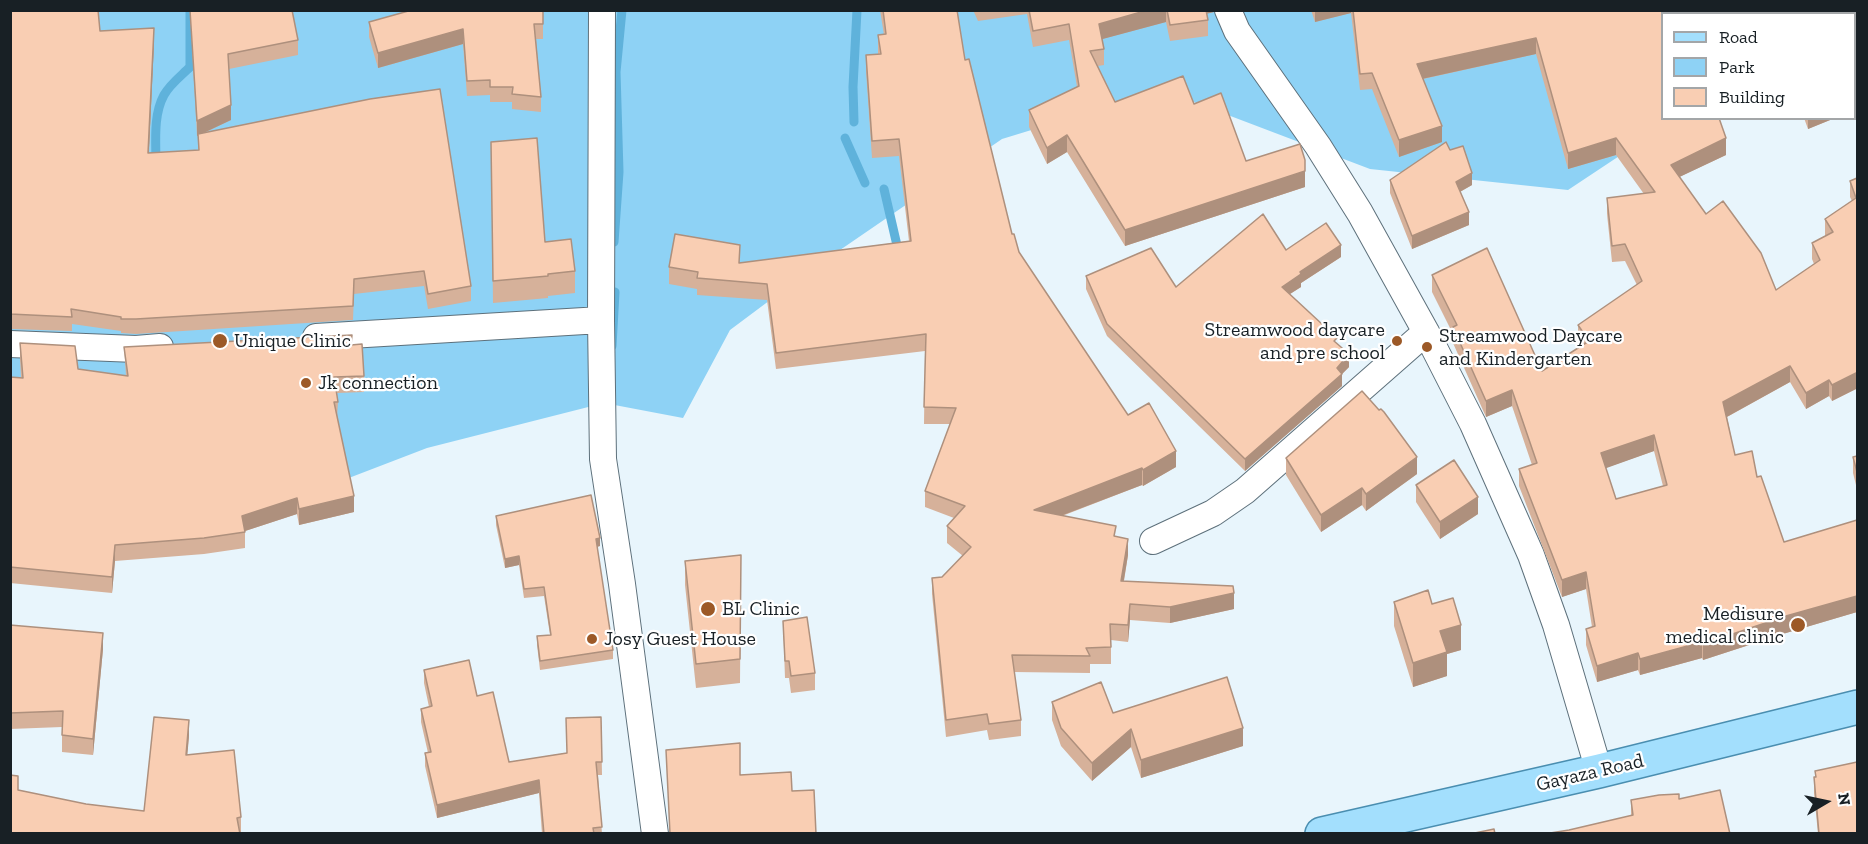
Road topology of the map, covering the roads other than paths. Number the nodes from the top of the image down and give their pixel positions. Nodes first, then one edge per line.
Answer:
1 (602, 10) edge
2 (1228, 10) edge
3 (601, 320) junction
4 (1426, 332) junction
5 (291, 339) edge
6 (10, 344) edge
7 (184, 346) edge
8 (1153, 541) dead end
9 (1857, 707) edge
10 (1599, 771) junction
11 (655, 834) edge
12 (1322, 834) edge

1 - 3 street
2 - 4 street
3 - 5 street
3 - 11 street
4 - 8 street
4 - 10 street
6 - 7 street
9 - 10 main road, Gayaza Road
10 - 12 main road, Gayaza Road

